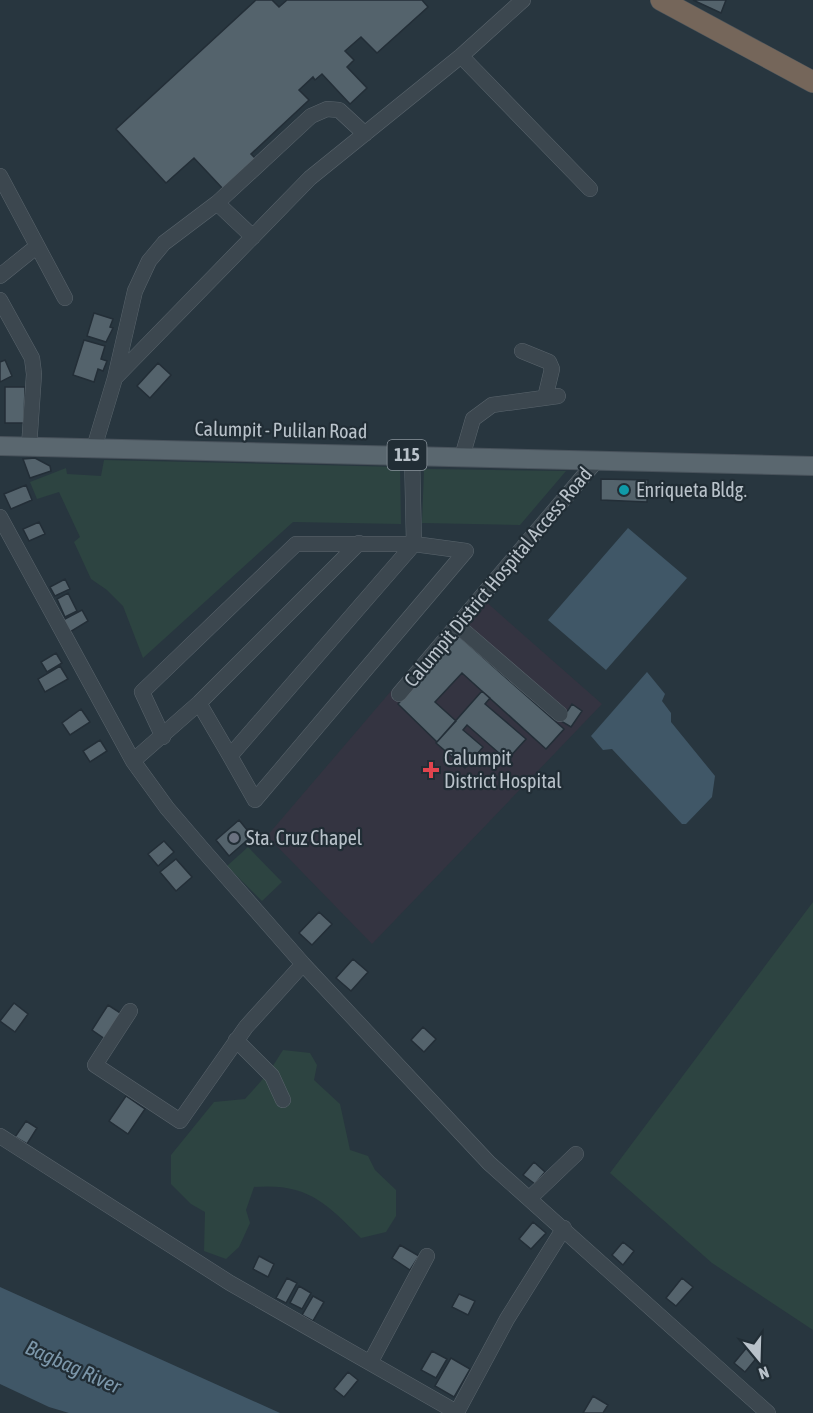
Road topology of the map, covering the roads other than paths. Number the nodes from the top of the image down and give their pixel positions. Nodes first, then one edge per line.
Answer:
1 (523, 0) edge
2 (661, 0) edge
3 (461, 56) junction
4 (813, 82) edge
5 (364, 134) junction
6 (0, 176) edge
7 (590, 189) dead end
8 (217, 203) junction
9 (253, 237) junction
10 (36, 247) junction
11 (0, 276) edge
12 (66, 298) dead end
13 (0, 300) edge
14 (522, 351) dead end
15 (115, 378) junction
16 (0, 446) edge
17 (29, 447) junction
18 (94, 448) junction
19 (412, 455) junction
20 (462, 457) junction
21 (597, 460) junction
22 (813, 466) edge
23 (0, 517) edge
24 (359, 543) junction
25 (414, 544) junction
26 (457, 625) junction
27 (399, 694) dead end
28 (199, 703) junction
29 (560, 714) dead end
30 (163, 737) junction
31 (230, 756) junction
32 (133, 761) junction
33 (303, 964) junction
34 (130, 1011) dead end
35 (236, 1040) junction
36 (283, 1100) dead end
37 (0, 1136) edge
38 (576, 1154) dead end
39 (529, 1199) junction
40 (564, 1228) junction
41 (427, 1256) dead end
42 (370, 1363) junction
43 (457, 1413) edge
44 (768, 1413) edge

1 - 3 street
2 - 4 highway
3 - 5 street
3 - 7 street
5 - 8 street
5 - 9 street
6 - 10 street
8 - 9 street
8 - 15 street
9 - 15 street
10 - 11 street
10 - 12 street
13 - 17 street
14 - 20 street
15 - 18 street
16 - 17 main road, Calumpit - Pulilan Road / 115
17 - 18 main road, Calumpit - Pulilan Road / 115
18 - 19 main road, Calumpit - Pulilan Road / 115
19 - 20 main road, Calumpit - Pulilan Road / 115
19 - 25 street
20 - 21 main road, Calumpit - Pulilan Road / 115
21 - 22 main road, Calumpit - Pulilan Road / 115
21 - 26 street, Calumpit District Hospital Access Road
23 - 32 street
24 - 25 street
24 - 28 street
24 - 30 street
25 - 31 street
25 - 31 street
26 - 27 street, Calumpit District Hospital Access Road
26 - 29 street
28 - 30 street
28 - 31 street
30 - 32 street
32 - 33 street
33 - 35 street
33 - 39 street
34 - 35 street
35 - 36 street
37 - 42 street
38 - 39 street
39 - 40 street
40 - 43 street
40 - 44 street
41 - 42 street
42 - 43 street

